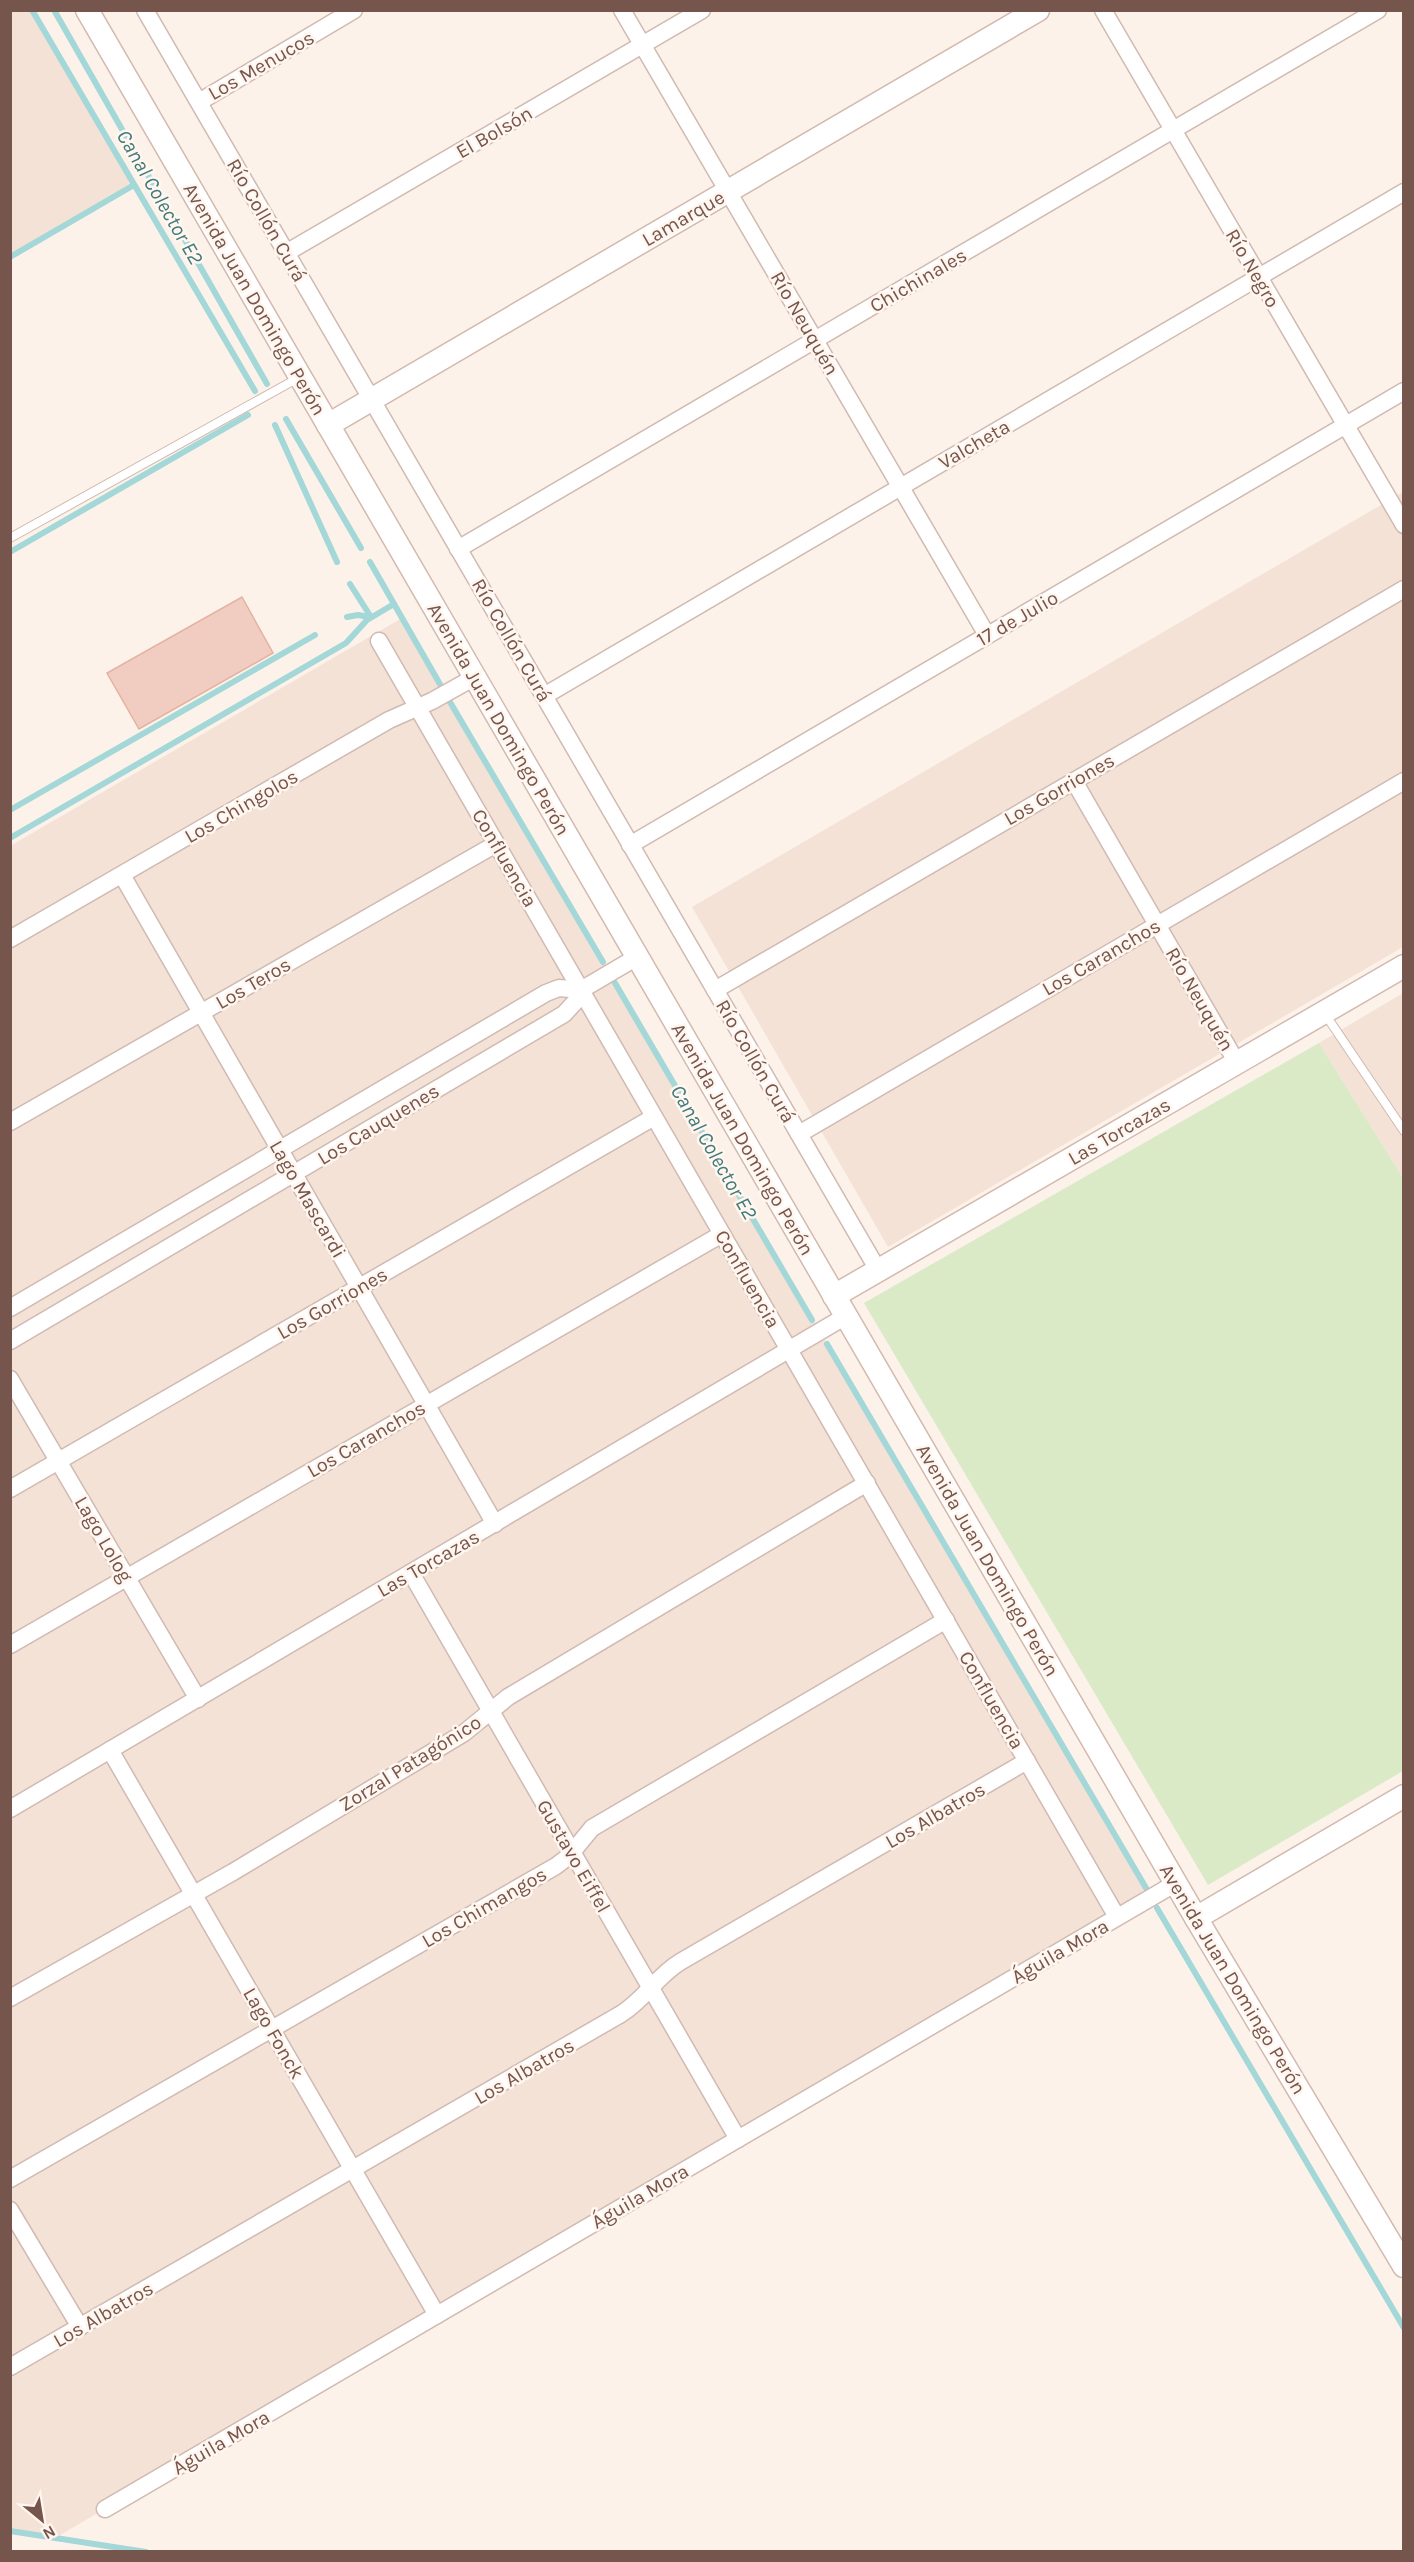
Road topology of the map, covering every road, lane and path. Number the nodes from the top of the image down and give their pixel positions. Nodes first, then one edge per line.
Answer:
1 (87, 10) edge
2 (145, 10) edge
3 (354, 10) edge
4 (622, 10) edge
5 (702, 10) edge
6 (1038, 10) edge
7 (1103, 10) edge
8 (1378, 10) edge
9 (642, 45) junction
10 (199, 102) junction
11 (1173, 130) junction
12 (728, 192) junction
13 (1404, 192) edge
14 (286, 253) junction
15 (1259, 277) junction
16 (815, 340) junction
17 (300, 377) junction
18 (1404, 392) edge
19 (372, 400) junction
20 (328, 425) junction
21 (1346, 425) junction
22 (901, 487) junction
23 (1404, 525) edge
24 (10, 538) edge
25 (458, 549) junction
26 (1404, 589) edge
27 (987, 635) junction
28 (379, 641) dead end
29 (475, 677) junction
30 (544, 696) junction
31 (417, 708) junction
32 (1074, 780) junction
33 (1404, 781) edge
34 (496, 844) junction
35 (630, 845) junction
36 (122, 875) junction
37 (1157, 924) junction
38 (10, 939) edge
39 (637, 957) junction
40 (1404, 966) edge
41 (581, 990) junction
42 (715, 990) junction
43 (1324, 1012) junction
44 (201, 1013) junction
45 (1237, 1062) junction
46 (654, 1117) junction
47 (10, 1122) edge
48 (1404, 1131) edge
49 (799, 1134) junction
50 (279, 1149) junction
51 (294, 1174) junction
52 (722, 1234) junction
53 (878, 1270) junction
54 (359, 1288) junction
55 (834, 1296) junction
56 (10, 1308) edge
57 (846, 1316) junction
58 (10, 1341) edge
59 (789, 1350) junction
60 (10, 1379) edge
61 (426, 1405) junction
62 (58, 1461) junction
63 (867, 1483) junction
64 (10, 1489) edge
65 (495, 1524) junction
66 (411, 1573) junction
67 (127, 1578) junction
68 (946, 1620) junction
69 (10, 1645) edge
70 (198, 1698) junction
71 (491, 1711) junction
72 (110, 1750) junction
73 (1027, 1761) junction
74 (1404, 1796) edge
75 (10, 1809) edge
76 (572, 1851) junction
77 (1176, 1883) junction
78 (194, 1895) junction
79 (1117, 1917) junction
80 (1196, 1918) junction
81 (650, 1988) junction
82 (10, 1998) edge
83 (272, 2030) junction
84 (738, 2139) junction
85 (353, 2169) junction
86 (10, 2179) edge
87 (10, 2210) edge
88 (1404, 2266) edge
89 (437, 2315) junction
90 (80, 2327) junction
91 (10, 2367) edge
92 (105, 2509) dead end

1 - 17 street, Avenida Juan Domingo Perón
2 - 10 street, Río Collón Curá
3 - 10 street, Los Menucos
4 - 9 street, Río Neuquén
5 - 9 street, El Bolsón
6 - 12 street, Lamarque
7 - 11 street, Río Negro
8 - 11 street, Chichinales
9 - 12 street, Río Neuquén
9 - 14 street, El Bolsón
10 - 14 street, Río Collón Curá
11 - 15 street, Río Negro
11 - 16 street, Chichinales
12 - 16 street, Río Neuquén
12 - 19 street, Lamarque
13 - 15 street, Valcheta
14 - 19 street, Río Collón Curá
15 - 21 street, Río Negro
15 - 22 street, Valcheta
16 - 22 street, Río Neuquén
16 - 25 street, Chichinales
17 - 20 street, Avenida Juan Domingo Perón
17 - 24 lane
18 - 21 street, 17 de Julio
19 - 20 street, Lamarque
19 - 25 street, Río Collón Curá
20 - 29 street, Avenida Juan Domingo Perón
21 - 23 street, Río Negro
21 - 27 street, 17 de Julio
22 - 27 street, Río Neuquén
22 - 30 street, Valcheta
25 - 30 street, Río Collón Curá
26 - 32 street, Los Gorriones
27 - 35 street, 17 de Julio
28 - 31 street, Confluencia
29 - 31 street, Los Chingolos
29 - 39 street, Avenida Juan Domingo Perón
30 - 35 street, Río Collón Curá
31 - 34 street, Confluencia
31 - 36 street, Los Chingolos
32 - 37 street, Río Neuquén
32 - 42 street, Los Gorriones
33 - 37 street, Los Caranchos
34 - 41 street, Confluencia
34 - 44 street, Los Teros
35 - 42 street, Río Collón Curá
36 - 38 street, Los Chingolos
36 - 44 street, Lago Mascardi
37 - 45 street, Río Neuquén
37 - 49 street, Los Caranchos
39 - 41 street, Los Cauquenes
39 - 55 street, Avenida Juan Domingo Perón
40 - 43 street, Las Torcazas
41 - 46 street, Confluencia
41 - 50 street, Los Cauquenes
41 - 51 street, Los Cauquenes
42 - 49 street, Río Collón Curá
43 - 45 street, Las Torcazas
43 - 48 lane
44 - 47 street, Los Teros
44 - 50 street, Lago Mascardi
45 - 53 street, Las Torcazas
46 - 52 street, Confluencia
46 - 54 street, Los Gorriones
49 - 53 street, Río Collón Curá
50 - 51 street, Lago Mascardi
50 - 56 street, Los Cauquenes
51 - 54 street, Lago Mascardi
51 - 58 street, Los Cauquenes
52 - 59 street, Confluencia
52 - 61 street, Los Caranchos
53 - 55 street, Las Torcazas
54 - 61 street, Lago Mascardi
54 - 62 street, Los Gorriones
55 - 57 street, Avenida Juan Domingo Perón
57 - 59 street, Las Torcazas
57 - 77 street, Avenida Juan Domingo Perón
59 - 63 street, Confluencia
59 - 65 street, Las Torcazas
60 - 62 street, Lago Lolog
61 - 65 street, Lago Mascardi
61 - 67 street, Los Caranchos
62 - 64 street, Los Gorriones
62 - 67 street, Lago Lolog
63 - 68 street, Confluencia
63 - 71 street, Zorzal Patagónico
65 - 66 street, Las Torcazas
66 - 70 street, Las Torcazas
66 - 71 street, Gustavo Eiffel
67 - 69 street, Los Caranchos
67 - 70 street, Lago Lolog
68 - 73 street, Confluencia
68 - 76 street, Los Chimangos
70 - 72 street, Las Torcazas
71 - 76 street, Gustavo Eiffel
71 - 78 street, Zorzal Patagónico
72 - 75 street, Las Torcazas
72 - 78 street, Lago Fonck
73 - 79 street, Confluencia
73 - 81 street, Los Albatros
74 - 80 street
76 - 81 street, Gustavo Eiffel
76 - 83 street, Los Chimangos
77 - 79 street, Águila Mora
77 - 80 street, Avenida Juan Domingo Perón
78 - 82 street, Zorzal Patagónico
78 - 83 street, Lago Fonck
79 - 84 street, Águila Mora
80 - 88 street, Avenida Juan Domingo Perón
81 - 84 street, Gustavo Eiffel
81 - 85 street, Los Albatros
83 - 85 street, Lago Fonck
83 - 86 street, Los Chimangos
84 - 89 street, Águila Mora
85 - 89 street, Lago Fonck
85 - 90 street, Los Albatros
87 - 90 street
89 - 92 street, Águila Mora
90 - 91 street, Los Albatros

